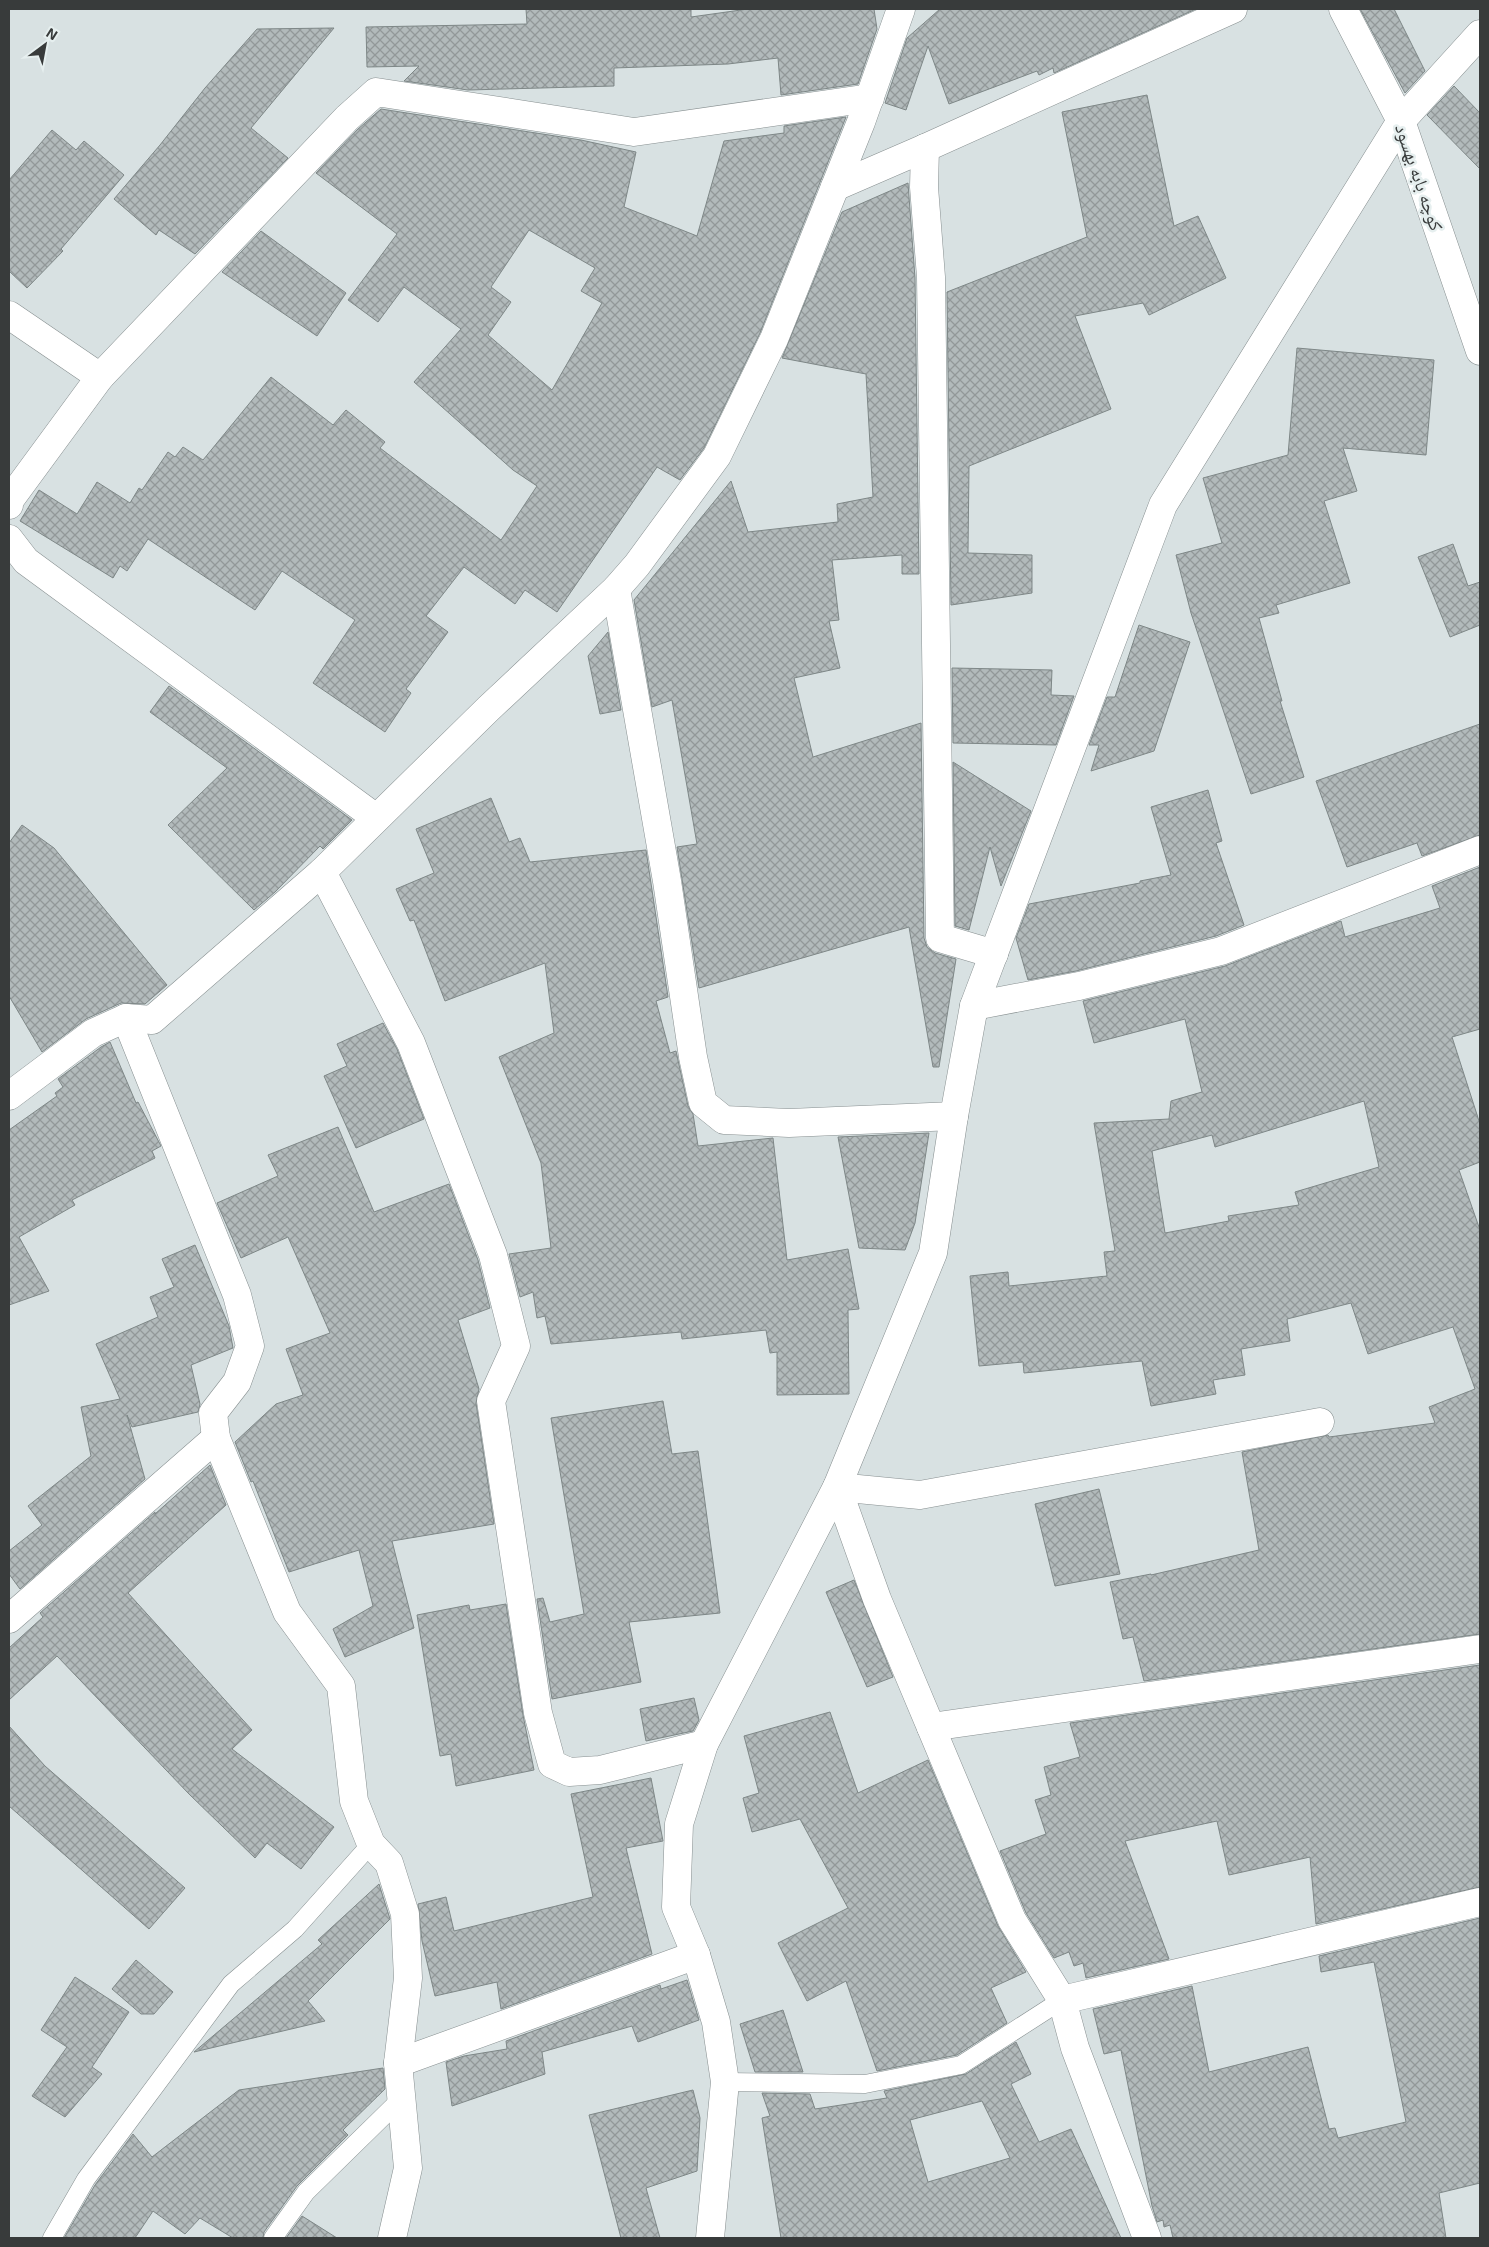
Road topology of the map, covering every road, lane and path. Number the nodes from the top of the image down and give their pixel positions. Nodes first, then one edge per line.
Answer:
1 (902, 9) edge
2 (1233, 9) edge
3 (1343, 9) edge
4 (1480, 34) edge
5 (870, 98) junction
6 (1401, 121) junction
7 (925, 148) junction
8 (835, 187) junction
9 (9, 315) edge
10 (1480, 352) edge
11 (100, 378) junction
12 (9, 505) edge
13 (9, 540) edge
14 (616, 589) junction
15 (376, 818) junction
16 (1480, 850) edge
17 (322, 872) junction
18 (994, 954) junction
19 (974, 1006) junction
20 (126, 1018) junction
21 (9, 1096) edge
22 (954, 1116) junction
23 (1320, 1422) dead end
24 (216, 1438) junction
25 (837, 1487) junction
26 (12, 1608) edge
27 (1480, 1649) edge
28 (931, 1726) junction
29 (704, 1744) junction
30 (370, 1844) junction
31 (1480, 1902) edge
32 (696, 1955) junction
33 (1062, 2000) junction
34 (398, 2063) junction
35 (725, 2082) junction
36 (401, 2099) junction
37 (52, 2238) edge
38 (274, 2238) edge
39 (392, 2238) edge
40 (710, 2238) edge
41 (1147, 2238) edge

1 - 5 street
2 - 7 street
3 - 6 street, کوچه بابه بهسود
4 - 6 street
5 - 8 street
5 - 11 street
6 - 10 street, کوچه بابه بهسود
6 - 18 street
7 - 8 street
7 - 18 street
8 - 14 street
9 - 11 street
11 - 12 street
13 - 15 street
14 - 15 street
14 - 22 street
15 - 17 street
16 - 19 street
17 - 20 street
17 - 29 street
18 - 19 street
19 - 22 street
20 - 21 street
20 - 24 street
22 - 25 street
23 - 25 street
24 - 26 street
24 - 30 street
25 - 28 street
25 - 29 street
27 - 28 street
28 - 33 street
29 - 32 street
30 - 34 street
30 - 37 lane
31 - 33 street
32 - 34 street
32 - 35 street
33 - 35 lane
33 - 41 street
34 - 36 street
35 - 40 street
36 - 38 lane
36 - 39 street

